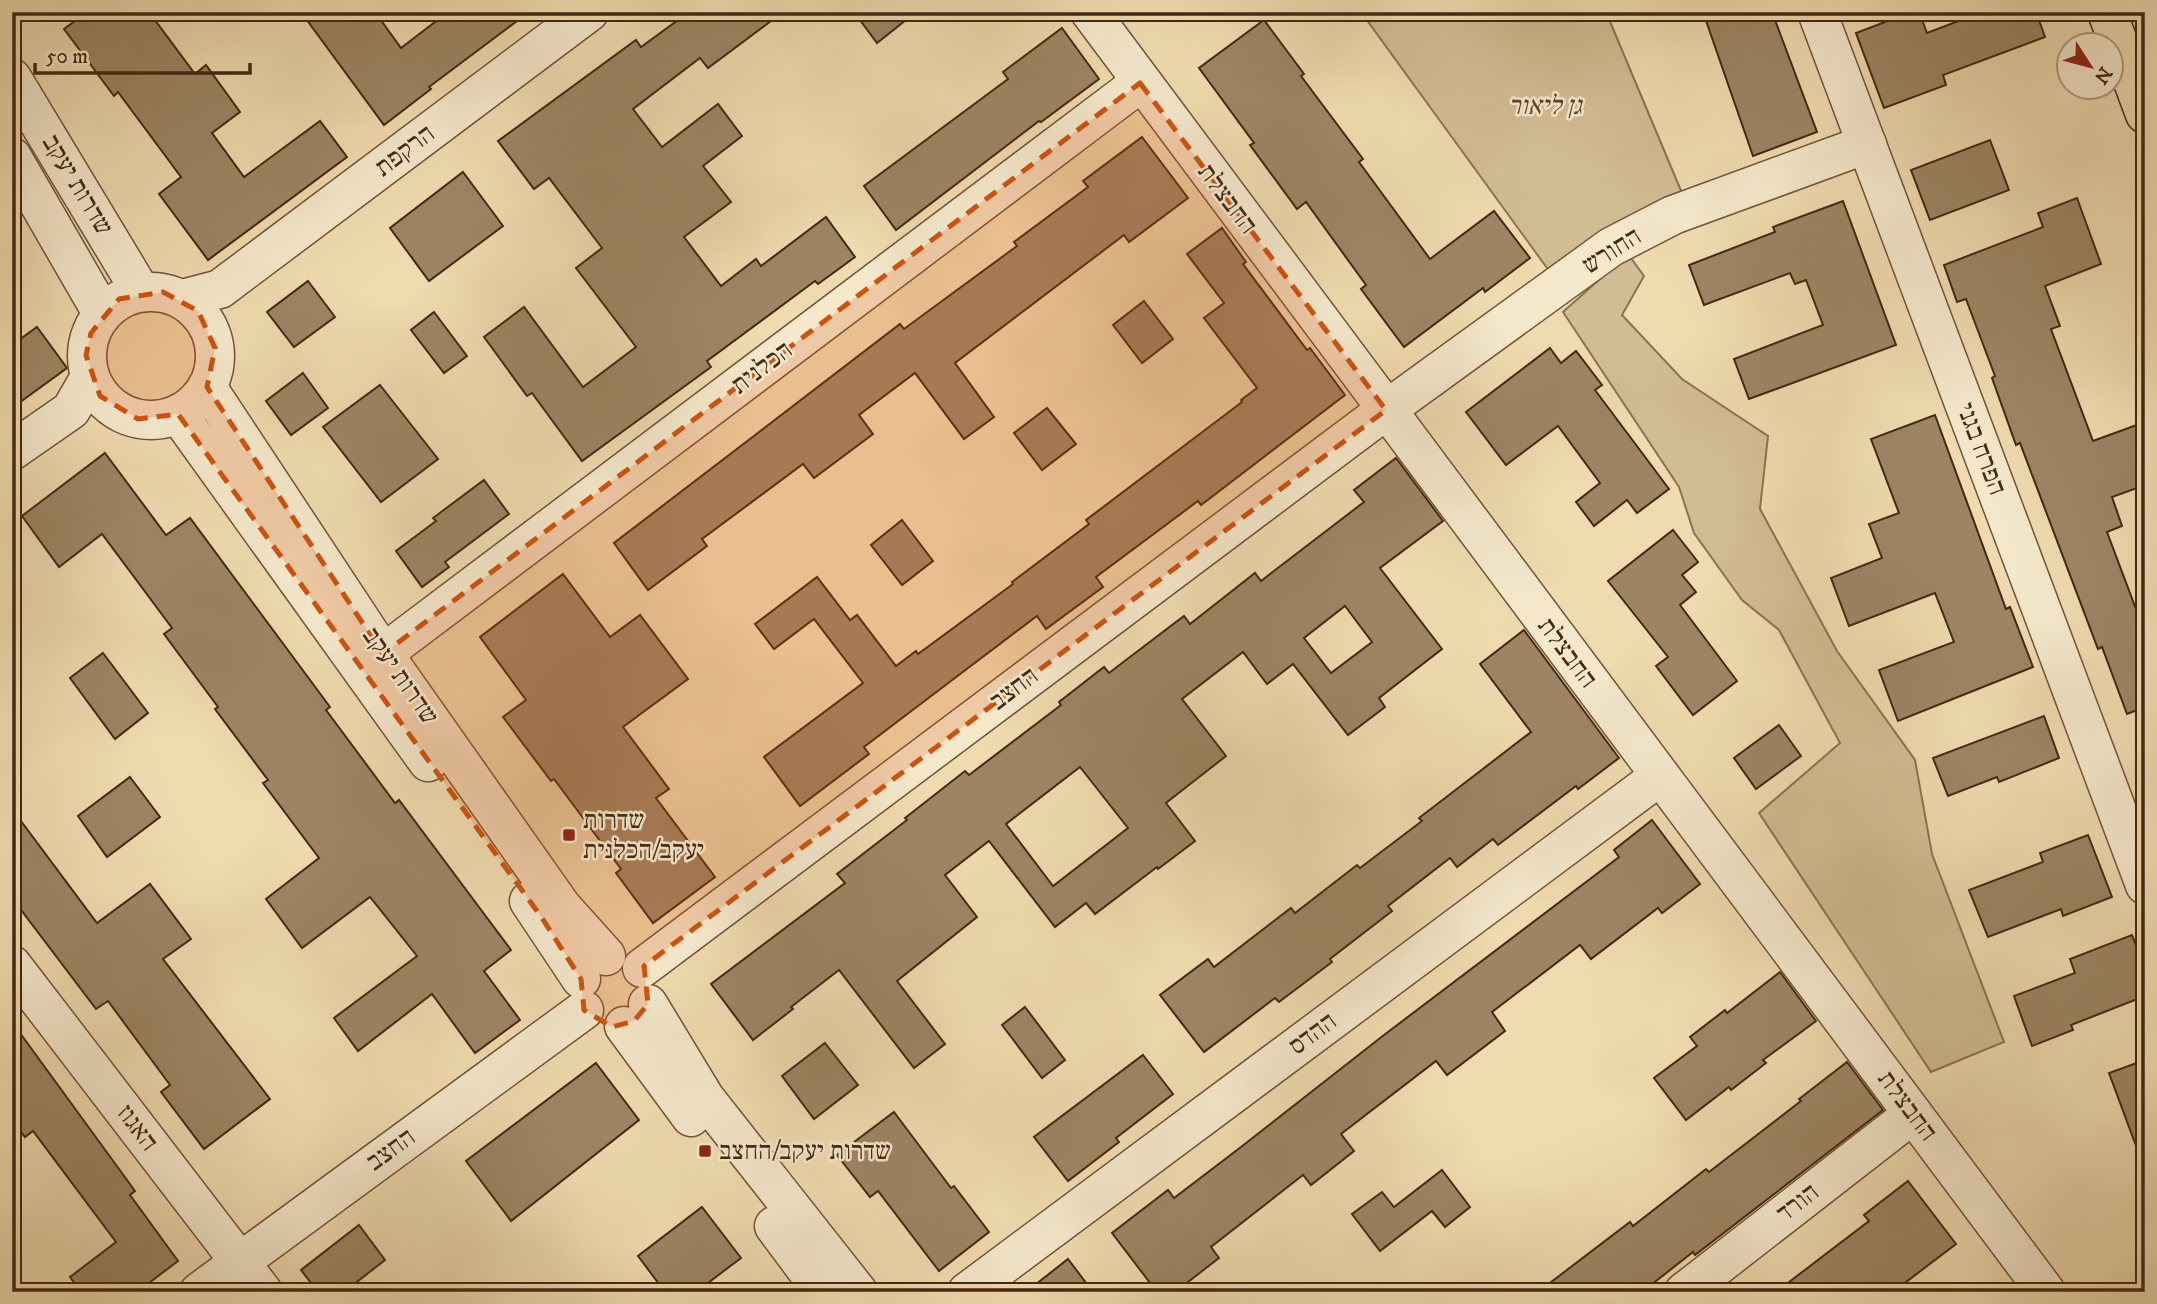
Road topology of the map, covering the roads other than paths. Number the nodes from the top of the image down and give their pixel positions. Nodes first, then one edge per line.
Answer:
1 (589, 12) edge
2 (1090, 12) edge
3 (1817, 12) edge
4 (2108, 12) edge
5 (12, 78) edge
6 (1140, 83) junction
7 (2145, 114) edge
8 (1867, 144) junction
9 (12, 157) edge
10 (220, 289) junction
11 (141, 292) junction
12 (182, 299) junction
13 (102, 313) junction
14 (209, 329) junction
15 (207, 387) junction
16 (99, 390) junction
17 (1386, 410) junction
18 (178, 414) junction
19 (12, 451) edge
20 (384, 653) junction
21 (1660, 776) junction
22 (2145, 885) edge
23 (12, 965) edge
24 (590, 982) junction
25 (638, 999) junction
26 (1913, 1114) junction
27 (239, 1261) junction
28 (199, 1292) edge
29 (263, 1292) edge
30 (823, 1292) edge
31 (858, 1292) edge
32 (967, 1292) edge
33 (1684, 1292) edge
34 (2046, 1292) edge

1 - 10 street, הרקפת
2 - 6 street, החבצלת
3 - 8 street, הפרח בגני
4 - 7 main road
5 - 11 street, שדרות יעקב
6 - 17 street, החבצלת
6 - 20 street, הכלנית
8 - 17 street, החורש
8 - 22 street, הפרח בגני
9 - 13 street, שדרות יעקב
10 - 12 street, הרקפת
10 - 14 street
11 - 12 street
11 - 13 street
12 - 14 street
13 - 16 street
14 - 15 street
15 - 18 street
15 - 20 street, שדרות יעקב
16 - 18 street
16 - 19 street
17 - 21 street, החבצלת
17 - 25 street, החצב
18 - 24 street, שדרות יעקב
20 - 24 street, שדרות יעקב
21 - 26 street, החבצלת
21 - 32 street, ההדס
23 - 27 street, האגוז
24 - 25 street
24 - 25 street
24 - 27 street, החצב
25 - 30 street
25 - 31 street
26 - 33 street, הורד
26 - 34 street, החבצלת
27 - 28 street, החצב
27 - 29 street, האגוז

